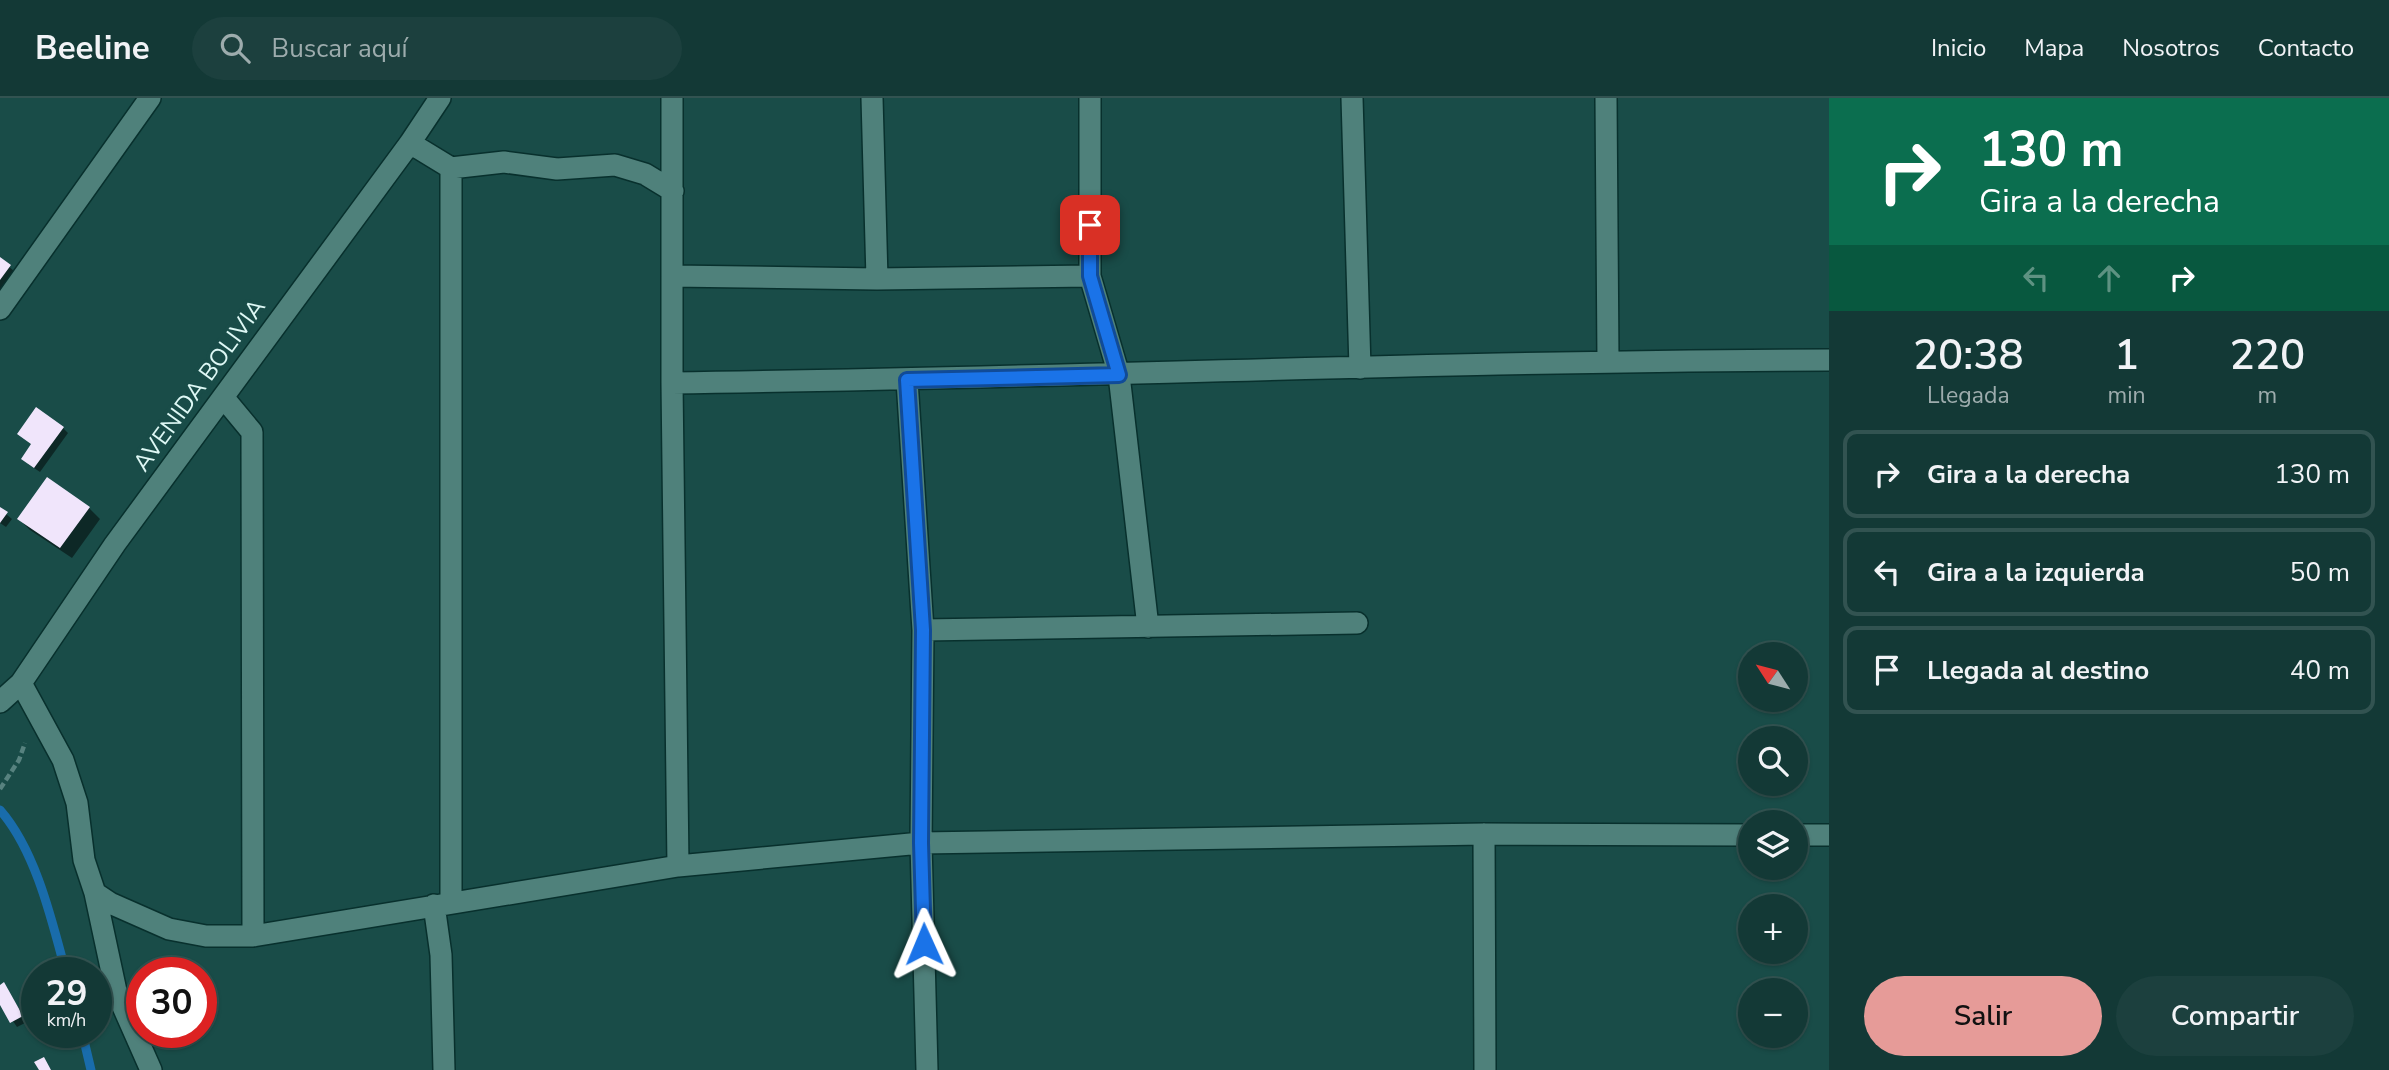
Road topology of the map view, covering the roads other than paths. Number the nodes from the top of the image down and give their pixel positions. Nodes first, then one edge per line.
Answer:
1 (150, 98) edge
2 (440, 98) edge
3 (672, 98) edge
4 (872, 98) edge
5 (1090, 98) edge
6 (1352, 98) edge
7 (1606, 98) edge
8 (410, 143) junction
9 (451, 168) junction
10 (673, 191) junction
11 (672, 276) junction
12 (1090, 276) junction
13 (877, 279) junction
14 (0, 309) edge
15 (1608, 360) junction
16 (1829, 360) edge
17 (1360, 368) junction
18 (1119, 375) junction
19 (907, 380) junction
20 (672, 383) junction
21 (223, 397) junction
22 (1357, 623) dead end
23 (1148, 627) junction
24 (923, 630) junction
25 (21, 683) junction
26 (0, 702) edge
27 (1484, 834) junction
28 (1738, 835) edge
29 (1808, 835) edge
30 (1829, 835) edge
31 (921, 843) junction
32 (678, 866) junction
33 (95, 893) junction
34 (443, 903) junction
35 (253, 936) junction
36 (151, 1070) edge
37 (443, 1070) edge
38 (927, 1070) edge
39 (1485, 1070) edge

1 - 14 street
2 - 8 street, AVENIDA BOLIVIA
3 - 10 street
4 - 13 street
5 - 12 street
6 - 17 street
7 - 15 street
8 - 9 street
8 - 21 street, AVENIDA BOLIVIA
9 - 10 street
9 - 34 street
10 - 11 street
11 - 13 street
11 - 20 street
12 - 13 street
12 - 18 street
15 - 16 street
15 - 17 street
17 - 18 street
18 - 19 street
18 - 23 street
19 - 20 street
19 - 24 street
20 - 32 street
21 - 25 street, AVENIDA BOLIVIA
21 - 35 street
22 - 23 street
23 - 24 street
24 - 31 street
25 - 26 street, AVENIDA BOLIVIA
25 - 33 street
27 - 28 street
27 - 31 street
27 - 39 street
29 - 30 street
31 - 32 street
31 - 38 street
32 - 34 street
33 - 35 street
33 - 36 street
34 - 35 street
34 - 37 street

